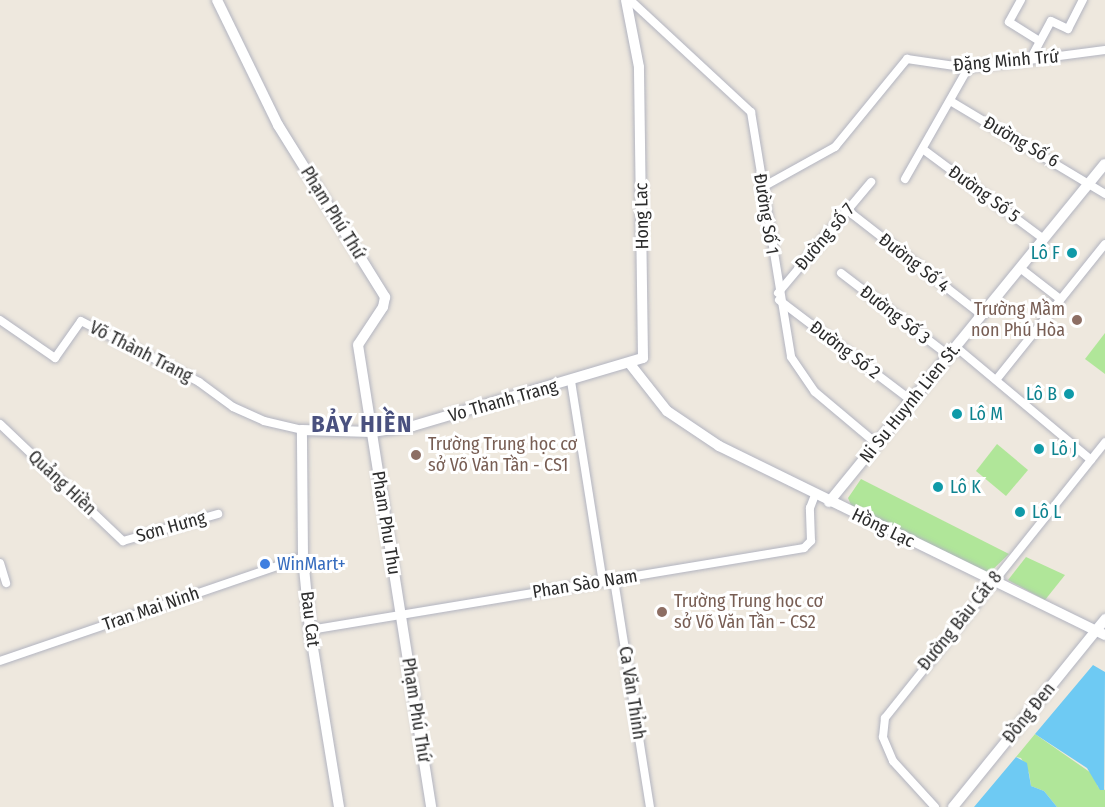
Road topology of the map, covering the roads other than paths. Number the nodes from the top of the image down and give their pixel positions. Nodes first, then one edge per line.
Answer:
1 (217, 0) edge
2 (628, 0) edge
3 (1021, 0) edge
4 (1083, 0) edge
5 (1040, 41) junction
6 (1105, 50) edge
7 (1030, 60) junction
8 (968, 68) junction
9 (952, 102) junction
10 (924, 150) junction
11 (1105, 164) edge
12 (905, 179) dead end
13 (871, 182) dead end
14 (1090, 182) junction
15 (761, 188) junction
16 (1105, 194) edge
17 (847, 210) junction
18 (1044, 238) junction
19 (1105, 244) edge
20 (1020, 268) junction
21 (841, 273) dead end
22 (779, 296) junction
23 (1060, 299) junction
24 (982, 315) junction
25 (0, 320) edge
26 (952, 351) junction
27 (630, 364) junction
28 (996, 380) junction
29 (571, 381) junction
30 (912, 401) junction
31 (0, 424) edge
32 (302, 430) junction
33 (372, 432) junction
34 (1105, 442) edge
35 (877, 444) junction
36 (1091, 460) junction
37 (815, 495) junction
38 (829, 502) junction
39 (218, 514) dead end
40 (123, 541) joint
41 (303, 557) junction
42 (0, 564) edge
43 (614, 580) junction
44 (993, 581) junction
45 (603, 582) junction
46 (6, 583) dead end
47 (400, 614) junction
48 (1105, 619) edge
49 (310, 630) junction
50 (1100, 633) edge
51 (0, 661) edge
52 (339, 807) edge
53 (431, 807) edge
54 (650, 807) edge
55 (935, 807) edge
56 (953, 807) edge

1 - 33 street, Phạm Phú Thứ
2 - 15 street, Đường Số 1
2 - 27 street, Hong Lac
3 - 5 street
4 - 5 street
5 - 7 street
6 - 7 street, Đặng Minh Trứ
7 - 8 street, Đặng Minh Trứ
8 - 9 street
8 - 15 street, Đặng Minh Trứ
9 - 10 street
9 - 14 street, Đường Số 6
10 - 12 street
10 - 18 street, Đường Số 5
11 - 14 street, Ni Su Huynh Lien St.
13 - 17 street, Đường số 7
14 - 16 street, Đường Số 6
14 - 18 street, Ni Su Huynh Lien St.
15 - 22 street, Đường Số 1
17 - 22 street, Đường số 7
17 - 24 street, Đường Số 4
18 - 20 street, Ni Su Huynh Lien St.
19 - 23 street
20 - 23 street
20 - 24 street, Ni Su Huynh Lien St.
21 - 26 street, Đường Số 3
22 - 30 street, Đường Số 2
22 - 35 street, Đường Số 1
23 - 28 street
24 - 26 street, Ni Su Huynh Lien St.
25 - 32 street, Võ Thành Trang
26 - 28 street, Đường Số 3
26 - 30 street, Ni Su Huynh Lien St.
27 - 29 street, Vo Thanh Trang
27 - 37 street
28 - 36 street, Đường Số 3
29 - 33 street, Vo Thanh Trang
29 - 45 street
30 - 35 street, Ni Su Huynh Lien St.
31 - 40 street, Quảng Hiền
32 - 33 street, Vo Thanh Trang
32 - 41 street, Bau Cat
33 - 47 street, Pham Phu Thu
34 - 36 street, Đường Bàu Cát 8
35 - 38 street, Ni Su Huynh Lien St.
36 - 44 street, Đường Bàu Cát 8
37 - 38 street, Hồng Lạc
37 - 43 street, Phan Sào Nam
38 - 44 street, Hồng Lạc
39 - 40 street, Sơn Hưng
41 - 49 street, Bau Cat
41 - 51 street, Tran Mai Ninh
42 - 46 street
43 - 45 street, Phan Sào Nam
43 - 54 street, Ca Văn Thỉnh
44 - 50 street, Hồng Lạc
44 - 55 street, Đường Bàu Cát 8
45 - 47 street, Phan Sào Nam
47 - 49 street, Phan Sào Nam
47 - 53 street, Phạm Phú Thứ
48 - 50 street, Đồng Đen
49 - 52 street, Bau Cat
50 - 56 street, Đồng Đen

